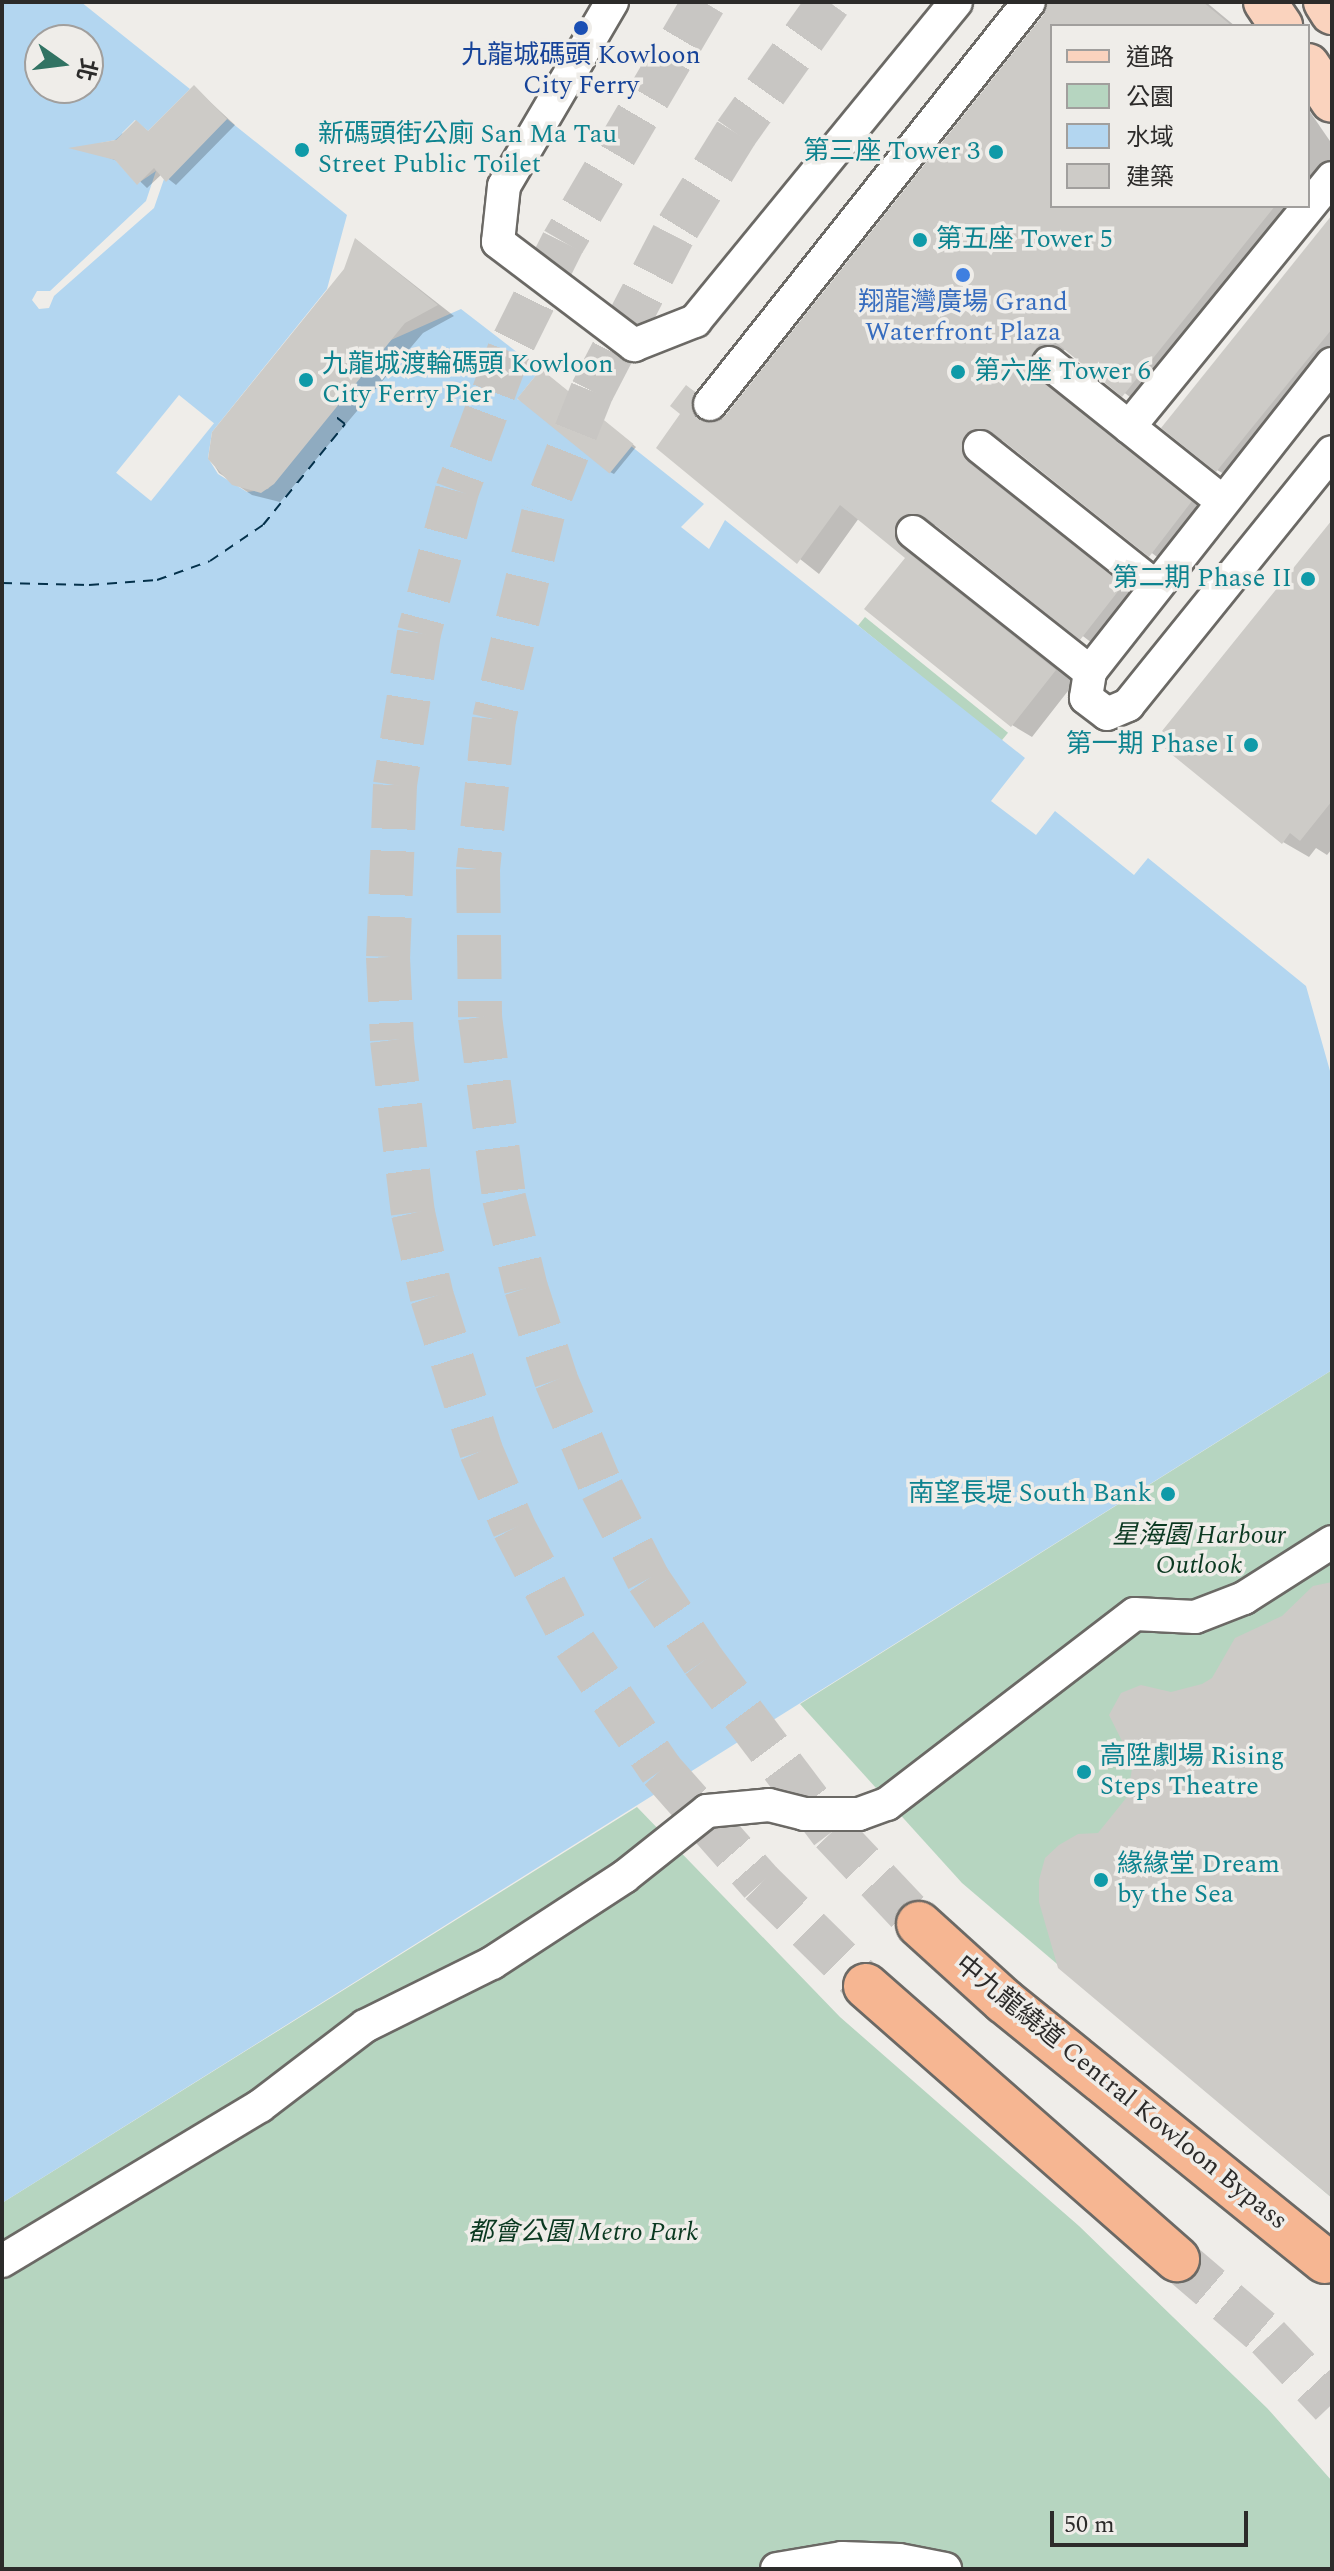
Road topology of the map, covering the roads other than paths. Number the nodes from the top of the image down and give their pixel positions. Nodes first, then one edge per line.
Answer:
1 (612, 2) edge
2 (956, 2) edge
3 (1029, 2) edge
4 (1265, 2) edge
5 (1325, 2) edge
6 (1332, 13) edge
7 (1280, 24) edge
8 (1310, 68) edge
9 (1332, 101) edge
10 (1332, 178) edge
11 (1310, 205) edge
12 (1308, 208) edge
13 (1049, 363) dead end
14 (1332, 364) edge
15 (710, 404) dead end
16 (1129, 427) junction
17 (980, 447) dead end
18 (1332, 452) edge
19 (1222, 501) junction
20 (913, 532) dead end
21 (1155, 586) junction
22 (1090, 672) junction
23 (1332, 1542) edge
24 (919, 1924) tunnel mouth
25 (866, 1986) tunnel mouth
26 (1177, 2259) tunnel mouth
27 (2, 2261) edge
28 (1325, 2261) dead end
29 (777, 2569) edge
30 (945, 2569) edge

1 - 2 street
3 - 15 street
4 - 7 main road
5 - 6 main road
8 - 9 main road
10 - 11 street
12 - 16 street
13 - 16 street
14 - 19 street
16 - 19 street
17 - 21 street
18 - 22 street
19 - 21 street
20 - 22 street
21 - 22 street
23 - 27 street
24 - 28 highway, 中九龍繞道 Central Kowloon Bypass
25 - 26 highway
29 - 30 street

